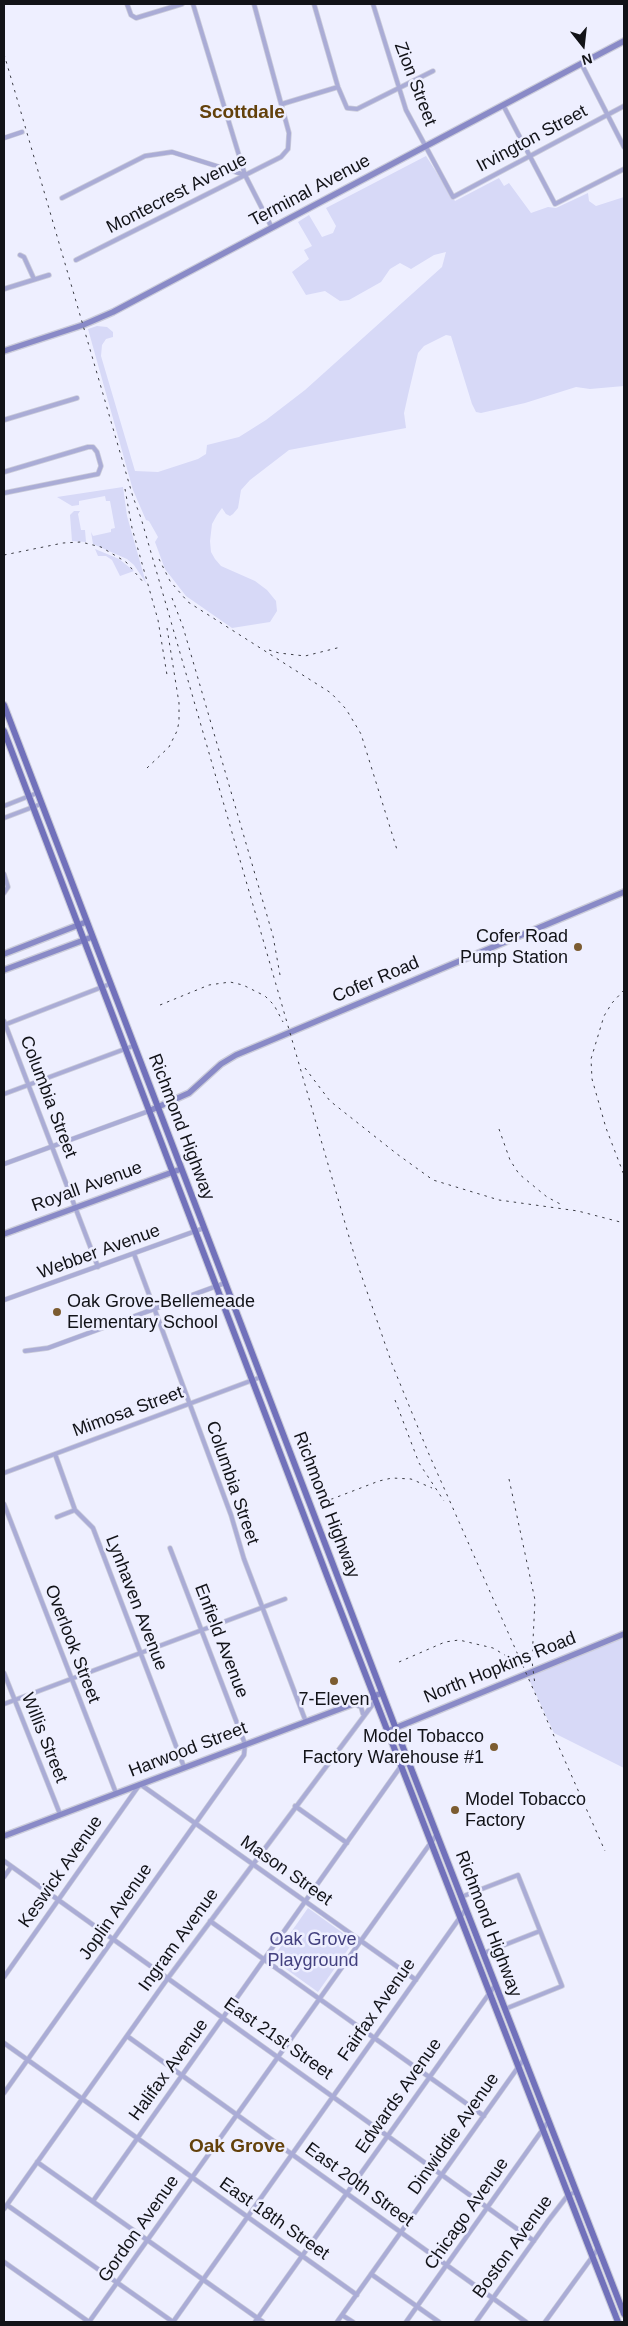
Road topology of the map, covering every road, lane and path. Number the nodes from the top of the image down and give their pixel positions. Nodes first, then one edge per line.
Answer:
1 (127, 4) edge
2 (182, 4) edge
3 (193, 4) edge
4 (254, 4) edge
5 (314, 4) edge
6 (373, 4) edge
7 (624, 41) edge
8 (580, 64) junction
9 (433, 71) dead end
10 (338, 87) junction
11 (397, 88) junction
12 (282, 104) junction
13 (503, 105) junction
14 (624, 106) edge
15 (608, 115) junction
16 (22, 132) dead end
17 (4, 138) edge
18 (425, 147) junction
19 (624, 147) edge
20 (530, 156) junction
21 (624, 169) edge
22 (245, 175) junction
23 (454, 197) joint
24 (62, 198) dead end
25 (272, 228) junction
26 (20, 255) dead end
27 (76, 260) dead end
28 (49, 275) dead end
29 (34, 279) junction
30 (4, 289) edge
31 (4, 351) edge
32 (78, 398) dead end
33 (4, 420) edge
34 (4, 472) edge
35 (4, 493) edge
36 (4, 705) edge
37 (4, 731) edge
38 (37, 793) junction
39 (28, 796) junction
40 (41, 804) junction
41 (4, 806) edge
42 (32, 807) junction
43 (4, 818) edge
44 (4, 874) edge
45 (624, 892) edge
46 (4, 894) edge
47 (86, 922) junction
48 (77, 926) junction
49 (92, 937) junction
50 (83, 940) junction
51 (4, 954) edge
52 (4, 970) edge
53 (110, 984) junction
54 (101, 988) junction
55 (4, 1023) edge
56 (133, 1046) junction
57 (125, 1049) junction
58 (28, 1085) junction
59 (4, 1094) edge
60 (158, 1108) junction
61 (149, 1111) junction
62 (52, 1146) junction
63 (4, 1164) edge
64 (181, 1169) junction
65 (172, 1172) junction
66 (76, 1207) junction
67 (204, 1228) junction
68 (195, 1232) junction
69 (4, 1234) edge
70 (134, 1254) junction
71 (98, 1267) junction
72 (225, 1283) junction
73 (216, 1286) junction
74 (4, 1300) edge
75 (154, 1309) junction
76 (25, 1351) dead end
77 (261, 1377) junction
78 (252, 1381) junction
79 (190, 1404) junction
80 (55, 1454) junction
81 (4, 1473) edge
82 (4, 1504) edge
83 (75, 1510) junction
84 (57, 1517) dead end
85 (170, 1548) dead end
86 (285, 1598) dead end
87 (262, 1607) junction
88 (201, 1630) junction
89 (624, 1634) edge
90 (141, 1653) junction
91 (4, 1672) edge
92 (70, 1679) junction
93 (382, 1692) junction
94 (375, 1698) junction
95 (14, 1700) junction
96 (4, 1704) edge
97 (354, 1704) junction
98 (362, 1716) junction
99 (306, 1722) junction
100 (396, 1727) junction
101 (388, 1731) junction
102 (246, 1744) junction
103 (409, 1763) junction
104 (401, 1766) junction
105 (184, 1768) junction
106 (140, 1784) junction
107 (116, 1793) junction
108 (295, 1806) junction
109 (60, 1814) junction
110 (196, 1823) junction
111 (437, 1834) junction
112 (4, 1836) edge
113 (347, 1843) junction
114 (431, 1843) junction
115 (4, 1861) edge
116 (253, 1864) junction
117 (11, 1867) junction
118 (4, 1877) edge
119 (461, 1897) junction
120 (58, 1900) junction
121 (306, 1901) junction
122 (466, 1909) junction
123 (460, 1917) junction
124 (210, 1921) junction
125 (540, 1931) junction
126 (113, 1939) junction
127 (361, 1941) junction
128 (484, 1953) junction
129 (264, 1959) junction
130 (4, 1977) edge
131 (168, 1978) junction
132 (416, 1980) junction
133 (496, 1984) junction
134 (489, 1994) junction
135 (319, 1998) junction
136 (505, 2009) junction
137 (223, 2017) junction
138 (127, 2036) junction
139 (374, 2038) junction
140 (4, 2043) edge
141 (278, 2056) junction
142 (525, 2059) junction
143 (27, 2060) junction
144 (519, 2067) junction
145 (182, 2075) junction
146 (430, 2077) junction
147 (4, 2093) edge
148 (333, 2095) junction
149 (82, 2099) junction
150 (237, 2114) junction
151 (484, 2116) junction
152 (549, 2122) junction
153 (543, 2131) junction
154 (388, 2135) junction
155 (137, 2138) junction
156 (292, 2154) junction
157 (37, 2162) junction
158 (442, 2175) junction
159 (192, 2177) junction
160 (576, 2192) junction
161 (347, 2193) junction
162 (568, 2195) junction
163 (92, 2201) junction
164 (5, 2207) edge
165 (488, 2208) junction
166 (247, 2217) junction
167 (400, 2233) junction
168 (147, 2240) junction
169 (534, 2240) junction
170 (598, 2249) junction
171 (302, 2256) junction
172 (592, 2257) junction
173 (4, 2262) edge
174 (447, 2266) junction
175 (372, 2274) junction
176 (203, 2280) junction
177 (117, 2282) junction
178 (357, 2295) junction
179 (492, 2299) junction
180 (417, 2307) junction
181 (624, 2311) edge
182 (342, 2315) junction
183 (256, 2320) edge
184 (89, 2322) edge
185 (173, 2322) edge
186 (263, 2322) edge
187 (337, 2322) edge
188 (353, 2322) edge
189 (406, 2322) edge
190 (439, 2322) edge
191 (476, 2322) edge
192 (526, 2322) edge
193 (545, 2322) edge
194 (616, 2322) edge

1 - 2 street
3 - 22 street
4 - 12 street
5 - 10 street
6 - 11 street, Zion Street
7 - 8 street, Terminal Avenue
8 - 13 street, Terminal Avenue
8 - 15 street
9 - 11 street
10 - 11 street
10 - 12 street
11 - 18 street, Zion Street
12 - 22 street, Montecrest Avenue
13 - 18 street, Terminal Avenue
13 - 20 street
14 - 15 street, Irvington Street
15 - 19 street
15 - 20 street, Irvington Street
16 - 17 street
18 - 23 street, Zion Street
18 - 25 street, Terminal Avenue
20 - 21 street
20 - 23 street, Irvington Street
22 - 24 street
22 - 25 street
22 - 27 street, Montecrest Avenue
25 - 31 street, Terminal Avenue
26 - 29 street
28 - 29 street
29 - 30 street
32 - 33 street
34 - 35 street
36 - 38 main road, Richmond Highway
37 - 39 main road, Richmond Highway
38 - 39 street
38 - 40 main road, Richmond Highway
39 - 41 street
39 - 42 main road, Richmond Highway
40 - 42 street
40 - 47 main road, Richmond Highway
42 - 43 street
42 - 48 main road, Richmond Highway
44 - 46 street
45 - 60 street, Cofer Road
47 - 48 street
47 - 49 main road, Richmond Highway
48 - 50 main road, Richmond Highway
48 - 51 street
49 - 50 street
49 - 53 main road, Richmond Highway
50 - 52 street
50 - 54 main road, Richmond Highway
53 - 54 street
53 - 56 main road, Richmond Highway
54 - 55 street
54 - 57 main road, Richmond Highway
55 - 58 street, Columbia Street
56 - 57 street
56 - 60 main road, Richmond Highway
57 - 58 street
57 - 61 main road, Richmond Highway
58 - 59 street
58 - 62 street, Columbia Street
60 - 61 street, Cofer Road
60 - 64 main road, Richmond Highway
61 - 62 street
61 - 65 main road, Richmond Highway
62 - 63 street
62 - 66 street, Columbia Street
64 - 65 street, Royall Avenue
64 - 67 main road, Richmond Highway
65 - 66 street, Royall Avenue
65 - 68 main road, Richmond Highway
66 - 69 street, Royall Avenue
66 - 71 street, Columbia Street
67 - 68 street, Webber Avenue
67 - 72 main road, Richmond Highway
68 - 70 street, Webber Avenue
68 - 73 main road, Richmond Highway
70 - 71 street, Webber Avenue
70 - 75 street, Columbia Street
71 - 74 street, Webber Avenue
72 - 73 street
72 - 77 main road, Richmond Highway
73 - 75 street
73 - 78 main road, Richmond Highway
75 - 76 street
75 - 79 street, Columbia Street
77 - 78 street, Mimosa Street
77 - 93 main road, Richmond Highway
78 - 79 street, Mimosa Street
78 - 94 main road, Richmond Highway
79 - 80 street, Mimosa Street
79 - 87 street, Columbia Street
80 - 81 street, Mimosa Street
80 - 83 street, Lynhaven Avenue
82 - 92 street, Overlook Street
83 - 84 street
83 - 90 street, Lynhaven Avenue
85 - 88 street, Enfield Avenue
86 - 87 street
87 - 88 street
87 - 99 street, Columbia Street
88 - 90 street
88 - 102 street, Enfield Avenue
89 - 100 street, North Hopkins Road
90 - 92 street
90 - 105 street, Lynhaven Avenue
91 - 95 street, Willis Street
92 - 95 street
92 - 107 street, Overlook Street
93 - 94 street, Harwood Street
93 - 100 main road, Richmond Highway
94 - 97 street, Harwood Street
94 - 98 street, Ingram Avenue
94 - 101 main road, Richmond Highway
95 - 96 street
95 - 109 street, Willis Street
97 - 98 street
97 - 99 street, Harwood Street
98 - 108 street, Ingram Avenue
99 - 102 street, Harwood Street
100 - 101 street, North Hopkins Road
100 - 103 main road, Richmond Highway
101 - 104 main road, Richmond Highway
102 - 105 street, Harwood Street
102 - 110 street, Joplin Avenue
103 - 104 street
103 - 111 main road, Richmond Highway
104 - 113 street, Halifax Avenue
104 - 114 main road, Richmond Highway
105 - 106 street, Harwood Street
106 - 107 street, Harwood Street
106 - 110 street, Mason Street
106 - 120 street, Keswick Avenue
107 - 109 street, Harwood Street
108 - 113 street
108 - 116 street, Ingram Avenue
109 - 112 street, Harwood Street
110 - 116 street, Mason Street
110 - 126 street, Joplin Avenue
111 - 114 street, Gordon Avenue
111 - 119 main road, Richmond Highway
113 - 121 street, Halifax Avenue
114 - 123 main road, Richmond Highway
114 - 127 street, Gordon Avenue
115 - 117 street, East 21st Street
116 - 121 street, Mason Street
116 - 124 street, Ingram Avenue
117 - 118 street
117 - 120 street, East 21st Street
119 - 122 main road, Richmond Highway
119 - 125 street
120 - 126 street, East 21st Street
120 - 130 street, Keswick Avenue
121 - 127 street, Mason Street
121 - 129 street, Halifax Avenue
122 - 123 street, Fairfax Avenue
122 - 128 main road, Richmond Highway
123 - 132 street, Fairfax Avenue
123 - 134 main road, Richmond Highway
124 - 129 street
124 - 131 street, Ingram Avenue
125 - 128 street
125 - 136 street
126 - 131 street, East 21st Street
126 - 143 street, Joplin Avenue
127 - 132 street, Mason Street
127 - 135 street, Gordon Avenue
128 - 133 main road, Richmond Highway
129 - 135 street
129 - 137 street, Halifax Avenue
131 - 137 street, East 21st Street
131 - 138 street, Ingram Avenue
132 - 139 street, Fairfax Avenue
133 - 134 street, Edwards Avenue
133 - 136 main road, Richmond Highway
134 - 144 main road, Richmond Highway
134 - 146 street, Edwards Avenue
135 - 139 street
135 - 141 street, Gordon Avenue
136 - 142 main road, Richmond Highway
137 - 141 street, East 21st Street
137 - 145 street, Halifax Avenue
138 - 145 street, East 20th Street
138 - 149 street, Ingram Avenue
139 - 146 street
139 - 148 street, Fairfax Avenue
140 - 143 street, East 18th Street
141 - 148 street, East 21st Street
141 - 150 street, Gordon Avenue
142 - 144 street, Dinwiddie Avenue
142 - 152 main road, Richmond Highway
143 - 147 street, Joplin Avenue
143 - 149 street, East 18th Street
144 - 151 street, Dinwiddie Avenue
144 - 153 main road, Richmond Highway
145 - 150 street, East 20th Street
145 - 155 street, Halifax Avenue
146 - 151 street
146 - 154 street, Edwards Avenue
148 - 154 street, East 21st Street
148 - 156 street, Fairfax Avenue
149 - 155 street, East 18th Street
149 - 157 street, Ingram Avenue
150 - 156 street, East 20th Street
150 - 159 street, Gordon Avenue
151 - 158 street, Dinwiddie Avenue
152 - 153 street, Chicago Avenue
152 - 160 main road, Richmond Highway
153 - 162 main road, Richmond Highway
153 - 165 street, Chicago Avenue
154 - 158 street, East 21st Street
154 - 161 street, Edwards Avenue
155 - 159 street, East 18th Street
155 - 163 street, Halifax Avenue
156 - 161 street, East 20th Street
156 - 166 street, Fairfax Avenue
157 - 163 street
157 - 164 street, Ingram Avenue
158 - 165 street, East 21st Street
158 - 167 street, Dinwiddie Avenue
159 - 166 street, East 18th Street
159 - 168 street, Gordon Avenue
160 - 162 street, Boston Avenue
160 - 170 main road, Richmond Highway
161 - 167 street, East 20th Street
161 - 171 street, Edwards Avenue
162 - 169 street, Boston Avenue
162 - 172 main road, Richmond Highway
163 - 168 street
164 - 177 street
165 - 169 street, East 21st Street
165 - 174 street, Chicago Avenue
166 - 171 street, East 18th Street
166 - 176 street, Fairfax Avenue
167 - 174 street, East 20th Street
167 - 175 street, Dinwiddie Avenue
168 - 176 street
168 - 177 street, Gordon Avenue
169 - 179 street, Boston Avenue
170 - 172 street
170 - 181 main road, Richmond Highway
171 - 178 street, East 18th Street
171 - 183 street, Edwards Avenue
172 - 193 street
172 - 194 main road, Richmond Highway
173 - 184 street
174 - 179 street, East 20th Street
174 - 180 street, Chicago Avenue
175 - 178 street, Dinwiddie Avenue
175 - 180 street
176 - 183 street
176 - 185 street, Fairfax Avenue
177 - 184 street, Gordon Avenue
177 - 185 street
178 - 182 street, Dinwiddie Avenue
179 - 191 street, Boston Avenue
179 - 192 street, East 20th Street
180 - 189 street, Chicago Avenue
180 - 190 street
181 - 194 street
182 - 187 street, Dinwiddie Avenue
182 - 188 street
183 - 186 street

